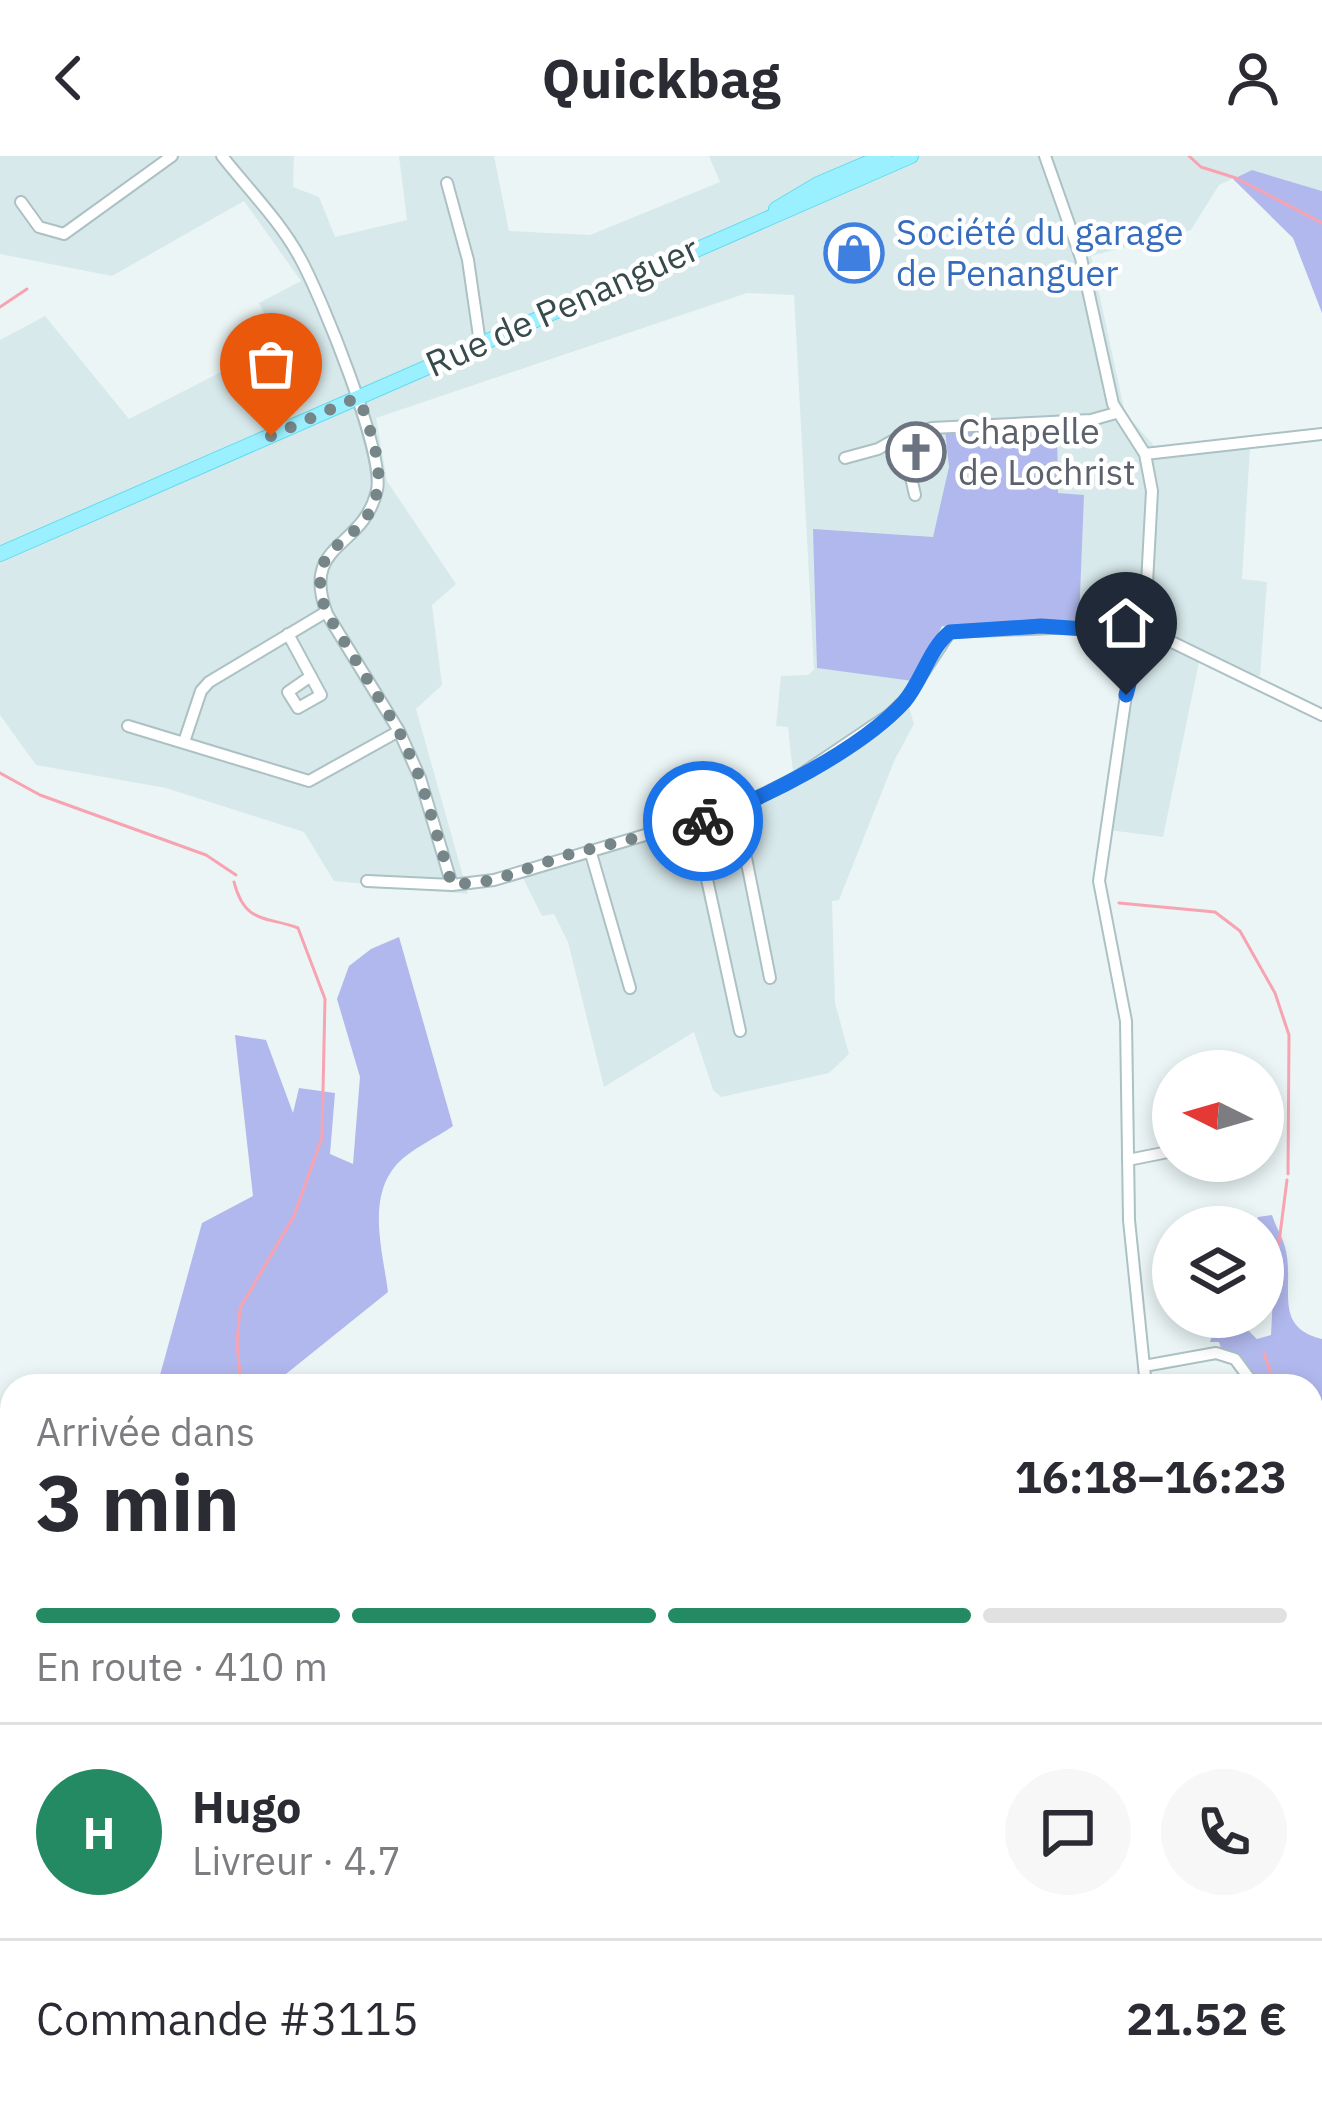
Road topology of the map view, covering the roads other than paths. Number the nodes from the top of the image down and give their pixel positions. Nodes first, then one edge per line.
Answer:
1 (172, 156) edge
2 (222, 156) edge
3 (884, 156) edge
4 (911, 156) edge
5 (1045, 156) edge
6 (447, 183) dead end
7 (21, 202) dead end
8 (767, 215) junction
9 (480, 343) junction
10 (356, 398) junction
11 (1116, 413) junction
12 (932, 428) junction
13 (1322, 434) edge
14 (901, 436) junction
15 (1145, 454) junction
16 (845, 458) dead end
17 (910, 473) junction
18 (915, 495) dead end
19 (0, 554) edge
20 (326, 612) junction
21 (1142, 633) junction
22 (288, 634) junction
23 (311, 676) dead end
24 (1322, 716) edge
25 (128, 726) dead end
26 (399, 731) junction
27 (184, 742) junction
28 (736, 808) junction
29 (695, 824) junction
30 (590, 850) junction
31 (367, 881) dead end
32 (452, 885) junction
33 (770, 978) dead end
34 (630, 988) dead end
35 (740, 1031) dead end
36 (1152, 1155) edge
37 (1128, 1160) junction
38 (1144, 1366) junction
39 (1145, 1374) edge
40 (1246, 1374) edge

1 - 7 street
2 - 10 street
3 - 8 main road, Rue de Penanguer
4 - 8 main road, Rue de Penanguer
5 - 11 street
6 - 9 street
8 - 9 main road, Rue de Penanguer
9 - 10 main road, Rue de Penanguer
10 - 19 main road, Rue de Penanguer
10 - 20 street
11 - 12 street
11 - 15 street
12 - 14 street
12 - 17 street
13 - 15 street
14 - 16 street
14 - 17 street
15 - 21 street
17 - 18 street
20 - 22 street
20 - 26 street
21 - 24 street
21 - 28 street
21 - 37 street
22 - 23 street
22 - 27 street
25 - 27 street
26 - 27 street
26 - 32 street
28 - 29 street
28 - 33 street
29 - 30 street
29 - 35 street
30 - 32 street
30 - 34 street
31 - 32 street
36 - 37 street
37 - 38 street
38 - 39 street
38 - 40 street

